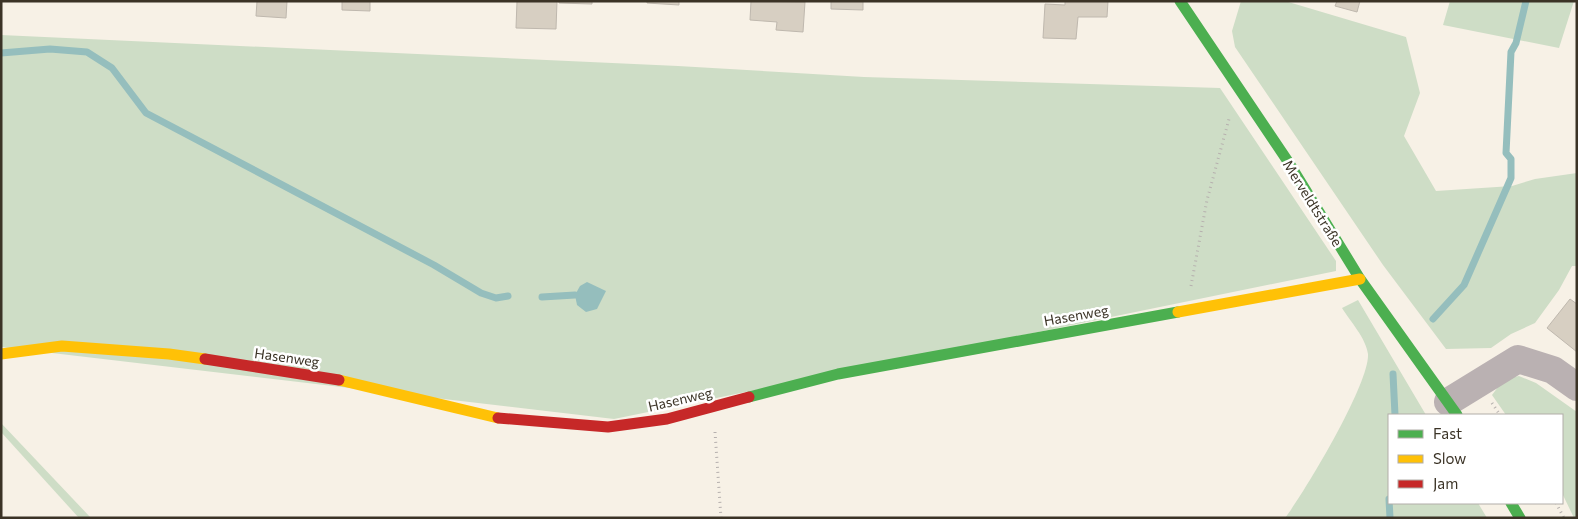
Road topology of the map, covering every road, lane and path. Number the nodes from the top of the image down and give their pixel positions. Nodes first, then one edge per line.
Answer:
1 (1185, 3) edge
2 (1238, 87) junction
3 (1360, 279) junction
4 (1186, 310) junction
5 (1, 354) edge
6 (1577, 387) edge
7 (714, 406) junction
8 (1453, 409) edge
9 (1512, 504) edge
10 (1557, 504) edge
11 (721, 518) edge
12 (1520, 518) edge
13 (1564, 518) edge

1 - 2 street, Merveldtstraße
2 - 3 street, Merveldtstraße
2 - 4 path
3 - 4 street, Hasenweg
3 - 8 street, Merveldtstraße
4 - 7 street, Hasenweg
5 - 7 street, Hasenweg
6 - 8 street, Merveldtstraße
7 - 11 path
9 - 12 street
10 - 13 path

